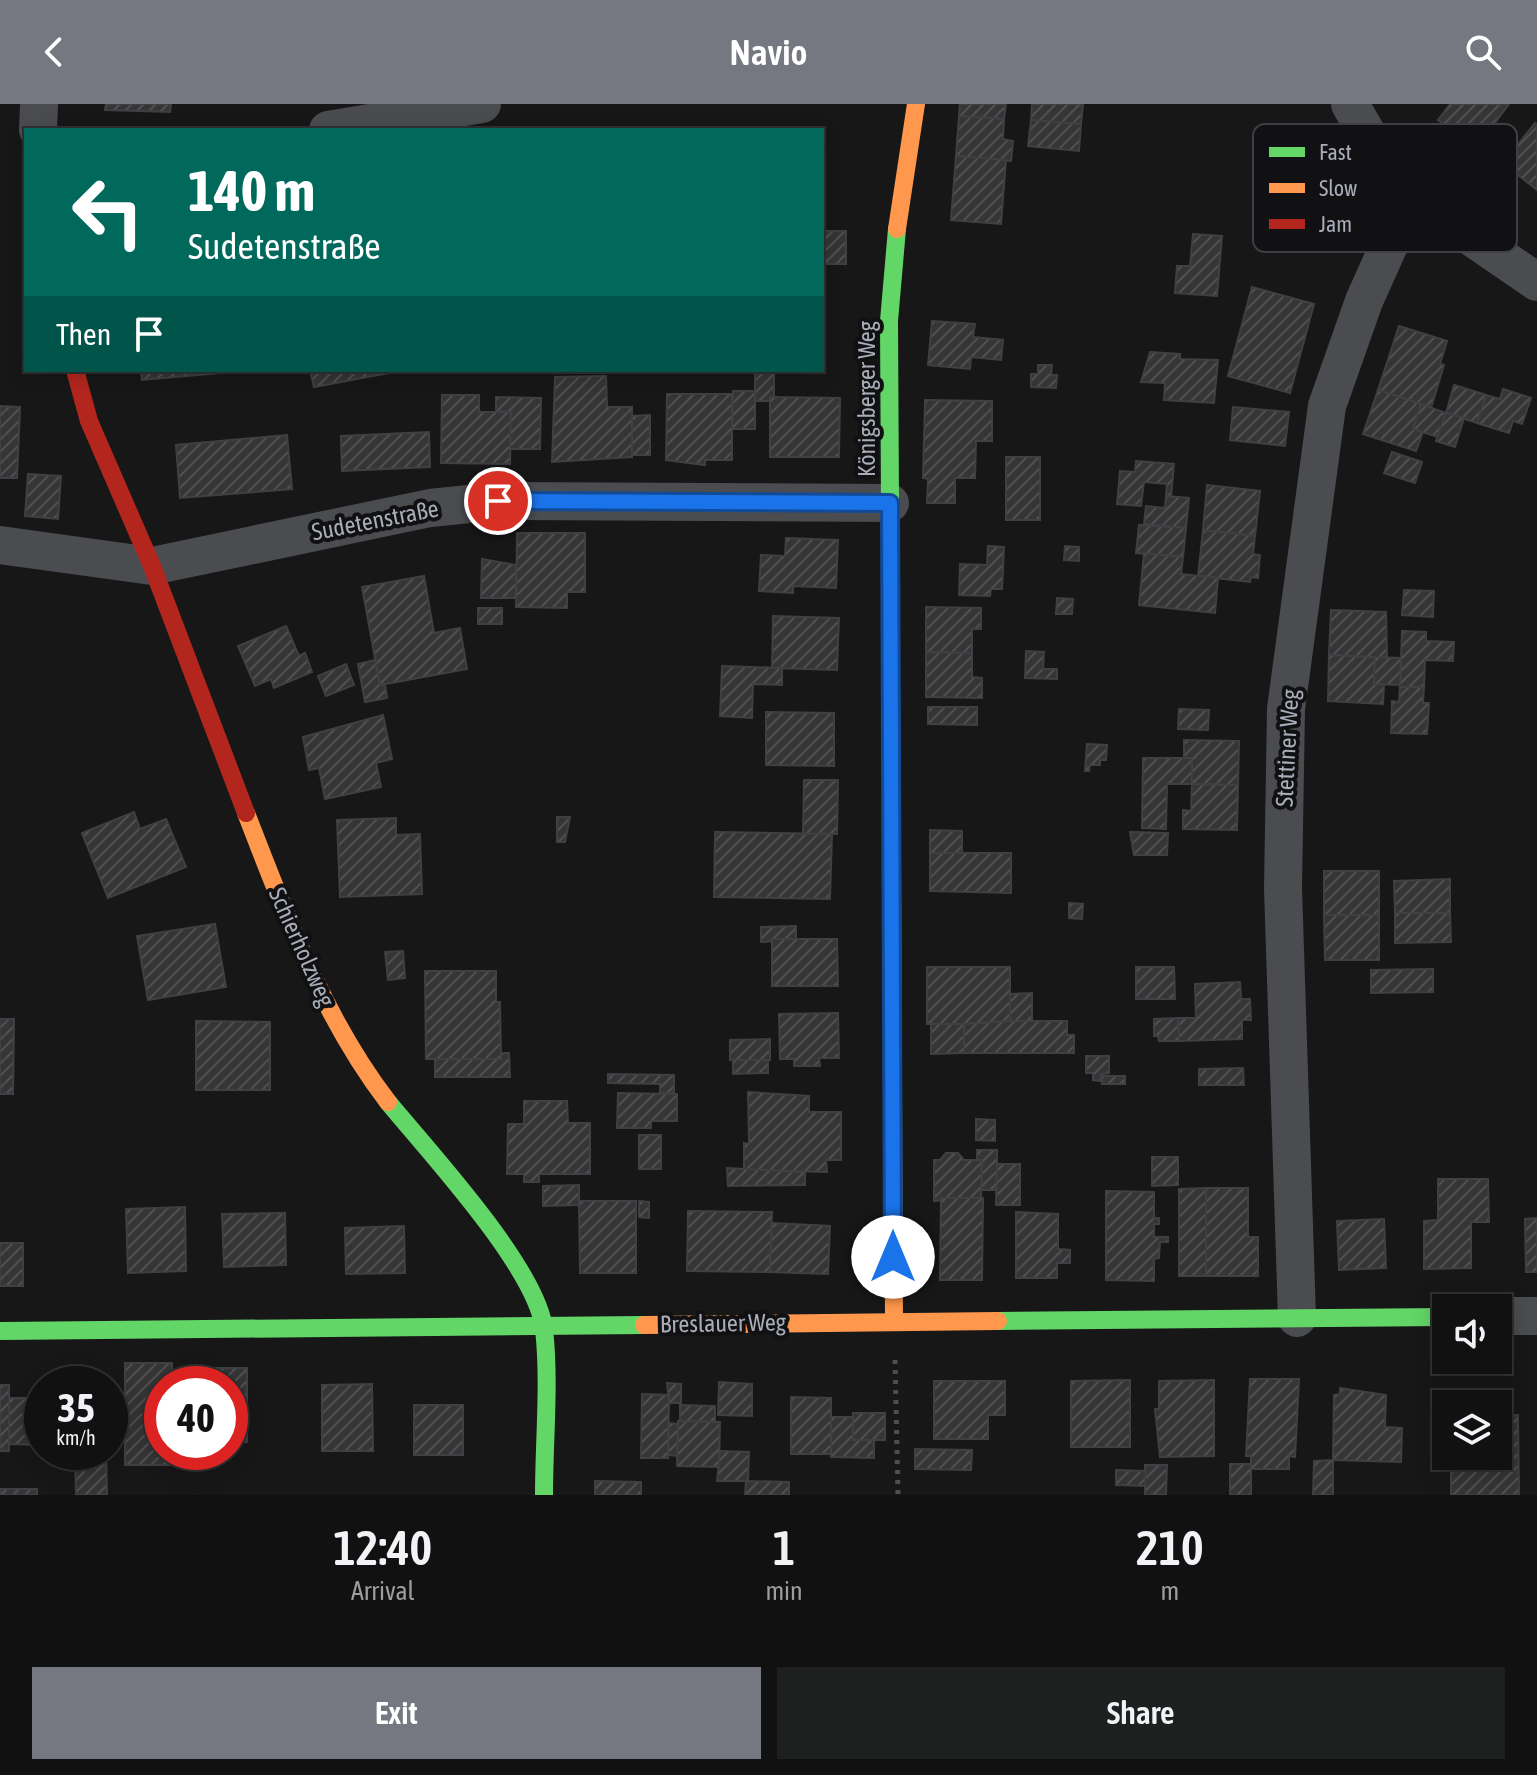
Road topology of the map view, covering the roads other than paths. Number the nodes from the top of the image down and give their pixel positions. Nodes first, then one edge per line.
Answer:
1 (39, 104) edge
2 (482, 104) edge
3 (916, 104) edge
4 (1350, 104) edge
5 (1361, 124) edge
6 (38, 128) edge
7 (340, 128) edge
8 (1386, 252) edge
9 (1493, 252) edge
10 (1537, 282) edge
11 (76, 372) edge
12 (890, 503) junction
13 (0, 545) edge
14 (152, 566) junction
15 (1512, 1316) edge
16 (1537, 1316) edge
17 (1432, 1317) edge
18 (1297, 1318) junction
19 (894, 1320) junction
20 (544, 1326) junction
21 (0, 1331) edge
22 (544, 1495) edge

1 - 6 street
2 - 7 street
3 - 12 street, Königsberger Weg
4 - 5 street
8 - 18 street, Stettiner Weg
9 - 10 street
11 - 14 street, Schierholzweg
12 - 14 street, Sudetenstraße
12 - 19 street, Königsberger Weg
13 - 14 street, Sudetenstraße
14 - 20 street, Schierholzweg
15 - 16 street
17 - 18 street, Breslauer Weg
18 - 19 street, Breslauer Weg
19 - 20 street, Breslauer Weg
20 - 21 street, Breslauer Weg
20 - 22 street, Schierholzweg

